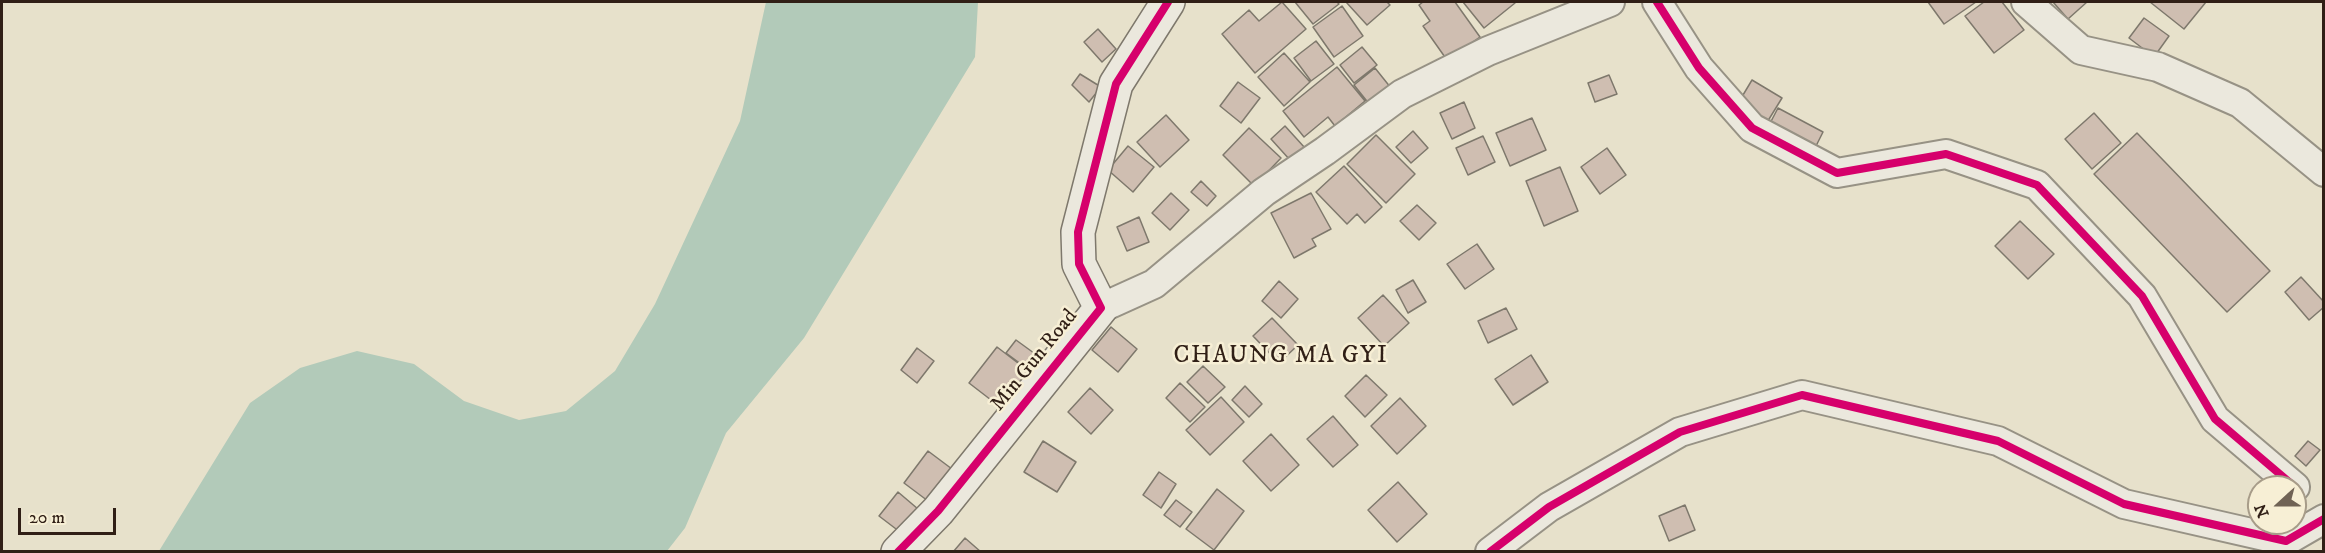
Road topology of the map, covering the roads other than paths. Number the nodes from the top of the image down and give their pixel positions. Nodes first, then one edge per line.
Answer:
1 (1168, 2) edge
2 (1610, 2) edge
3 (1657, 2) edge
4 (2026, 2) edge
5 (2324, 172) edge
6 (1101, 308) junction
7 (2281, 475) edge
8 (2307, 497) edge
9 (2324, 512) edge
10 (2324, 519) edge
11 (898, 552) edge
12 (1490, 552) edge

1 - 6 street, Min Gun Road
2 - 6 street
3 - 7 street
4 - 5 street
6 - 11 street, Min Gun Road
8 - 9 street
10 - 12 street

